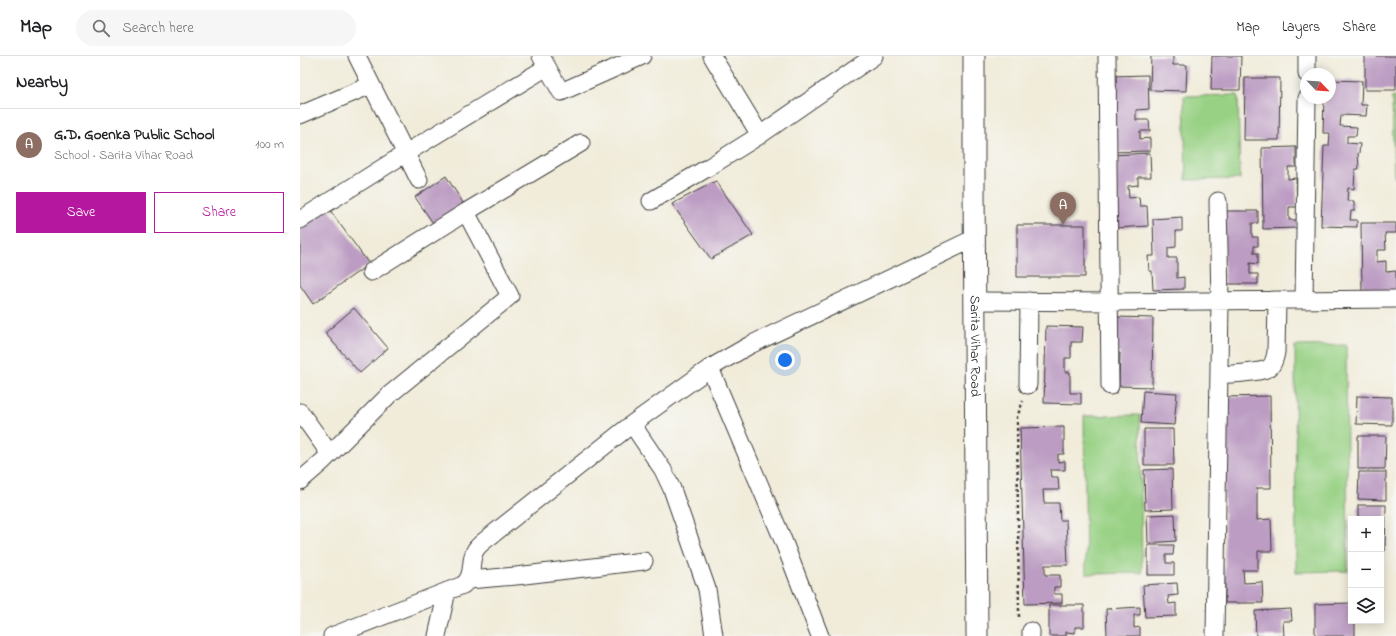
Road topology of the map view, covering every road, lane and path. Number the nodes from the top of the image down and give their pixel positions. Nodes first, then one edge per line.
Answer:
1 (357, 56) edge
2 (642, 56) edge
3 (712, 56) edge
4 (874, 56) edge
5 (974, 56) edge
6 (1107, 56) edge
7 (1307, 56) edge
8 (544, 62) edge
9 (1307, 68) edge
10 (371, 85) junction
11 (1306, 104) edge
12 (300, 115) edge
13 (760, 135) junction
14 (581, 143) dead end
15 (406, 153) junction
16 (419, 180) dead end
17 (651, 201) dead end
18 (1218, 201) dead end
19 (466, 212) junction
20 (300, 220) edge
21 (975, 238) junction
22 (371, 272) dead end
23 (1396, 299) edge
24 (1278, 300) junction
25 (1304, 300) junction
26 (974, 301) junction
27 (1029, 301) junction
28 (1220, 301) junction
29 (1110, 302) junction
30 (710, 368) junction
31 (1219, 375) junction
32 (1028, 385) joint
33 (1110, 386) dead end
34 (300, 412) edge
35 (632, 424) junction
36 (330, 454) junction
37 (300, 481) edge
38 (644, 561) dead end
39 (469, 580) junction
40 (447, 591) junction
41 (1031, 634) edge
42 (332, 636) edge
43 (437, 636) edge
44 (714, 636) edge
45 (820, 636) edge
46 (977, 636) edge
47 (1215, 636) edge

1 - 10 street
2 - 8 street
3 - 13 street
4 - 13 street
5 - 21 street, Sarita Vihar Road
6 - 29 street
7 - 9 street
8 - 15 street
10 - 12 street
10 - 15 street
11 - 25 street
13 - 17 street
14 - 19 street
15 - 16 street
15 - 20 street
18 - 28 street
19 - 22 street
19 - 36 street
21 - 26 street, Sarita Vihar Road
21 - 30 street
23 - 25 street
24 - 25 street
24 - 28 street
24 - 31 street
26 - 27 street
26 - 46 street, Sarita Vihar Road
27 - 29 street
27 - 32 street
28 - 29 street
28 - 31 street
29 - 33 street
30 - 35 street
30 - 45 street
31 - 47 street
32 - 41 path
34 - 36 street
35 - 39 street
35 - 44 street
36 - 37 street
38 - 39 street
39 - 40 street
40 - 42 street
40 - 43 street

